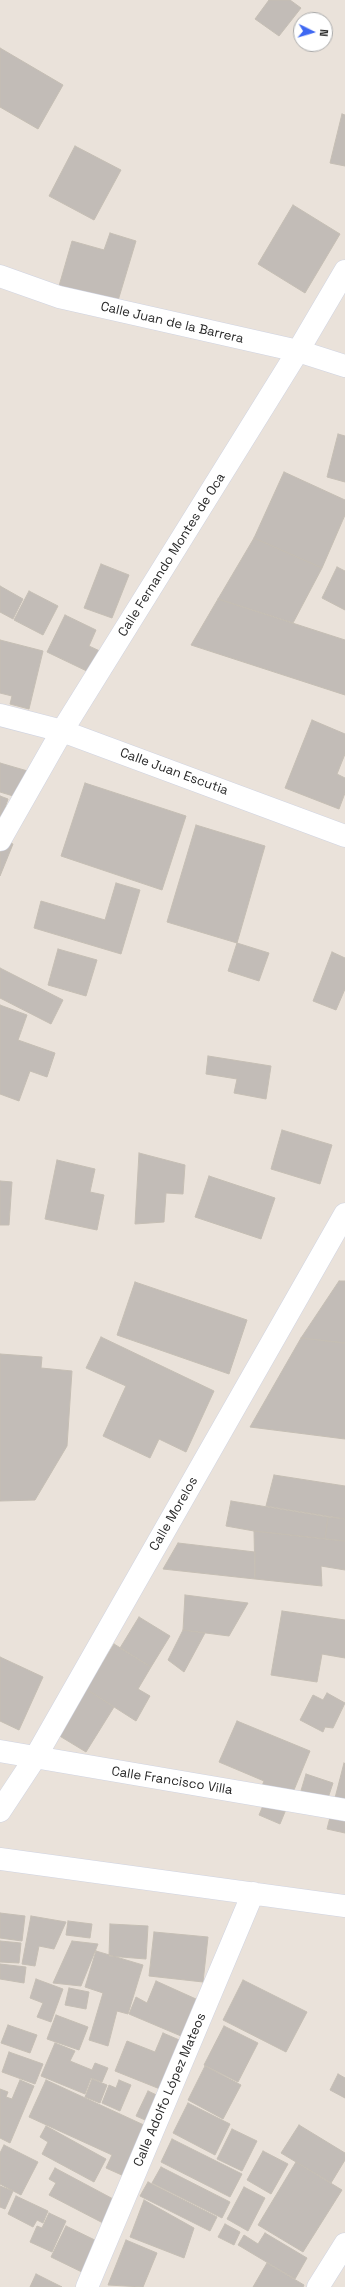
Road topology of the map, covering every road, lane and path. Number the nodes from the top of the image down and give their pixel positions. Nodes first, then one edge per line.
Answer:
1 (345, 271) edge
2 (0, 276) edge
3 (298, 351) junction
4 (345, 366) edge
5 (0, 715) edge
6 (62, 731) junction
7 (345, 836) edge
8 (0, 840) edge
9 (345, 1214) edge
10 (0, 1751) edge
11 (35, 1758) junction
12 (345, 1810) edge
13 (0, 1811) edge
14 (0, 1859) edge
15 (254, 1893) junction
16 (345, 1906) edge
17 (345, 2244) edge
18 (88, 2287) edge
19 (318, 2287) edge

1 - 3 street, Calle Fernando Montes de Oca
2 - 3 street, Calle Juan de la Barrera
3 - 4 street, Calle Juan de la Barrera
3 - 6 street, Calle Fernando Montes de Oca
5 - 6 street, Calle Juan Escutia
6 - 7 street, Calle Juan Escutia
6 - 8 street, Calle Fernando Montes de Oca
9 - 11 street, Calle Morelos
10 - 11 street, Calle Francisco Villa
11 - 12 street, Calle Francisco Villa
11 - 13 street, Calle Morelos
14 - 15 street
15 - 16 street
15 - 18 street, Calle Adolfo López Mateos
17 - 19 street

